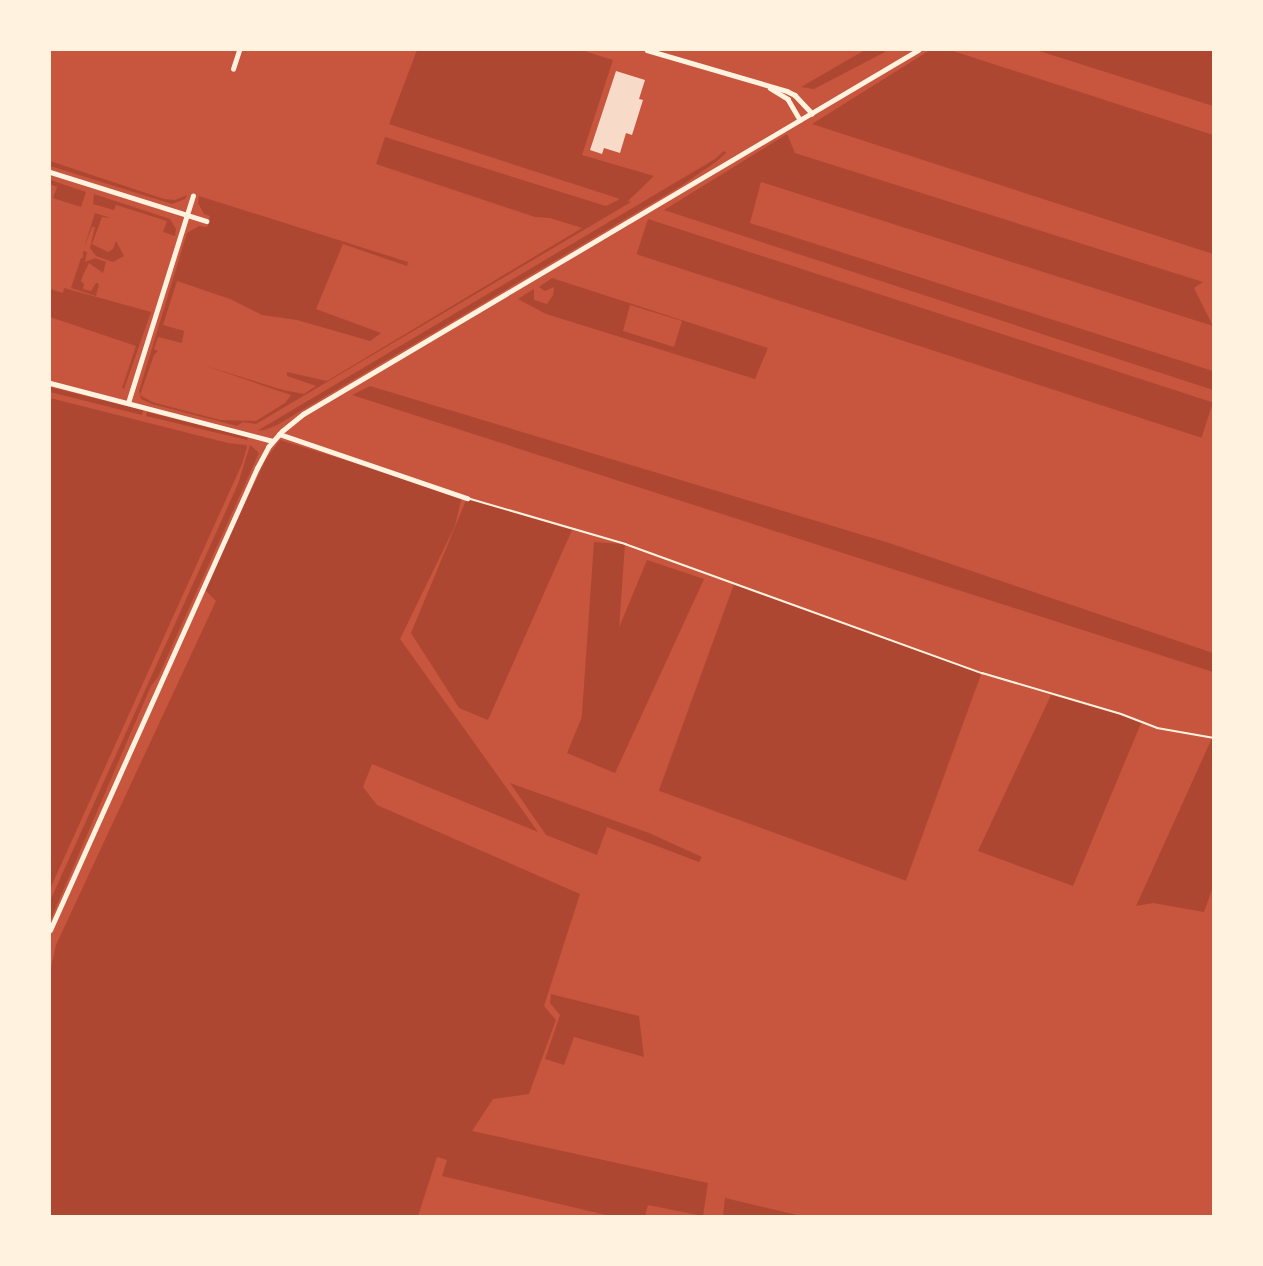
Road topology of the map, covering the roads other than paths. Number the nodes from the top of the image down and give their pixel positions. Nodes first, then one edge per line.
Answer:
1 (239, 50) edge
2 (647, 50) edge
3 (918, 50) edge
4 (233, 69) dead end
5 (768, 87) junction
6 (812, 113) junction
7 (800, 120) junction
8 (50, 172) edge
9 (193, 196) dead end
10 (187, 215) junction
11 (206, 221) dead end
12 (50, 383) edge
13 (128, 402) junction
14 (279, 434) junction
15 (272, 441) junction
16 (467, 498) joint
17 (1214, 738) edge
18 (50, 930) edge

1 - 4 street
2 - 5 street
3 - 6 street
5 - 6 street
5 - 7 street
6 - 7 street
7 - 14 street
8 - 10 street
9 - 10 street
10 - 11 street
10 - 13 street
12 - 13 street
13 - 15 street
14 - 15 street
14 - 16 street
15 - 18 street
16 - 17 lane

